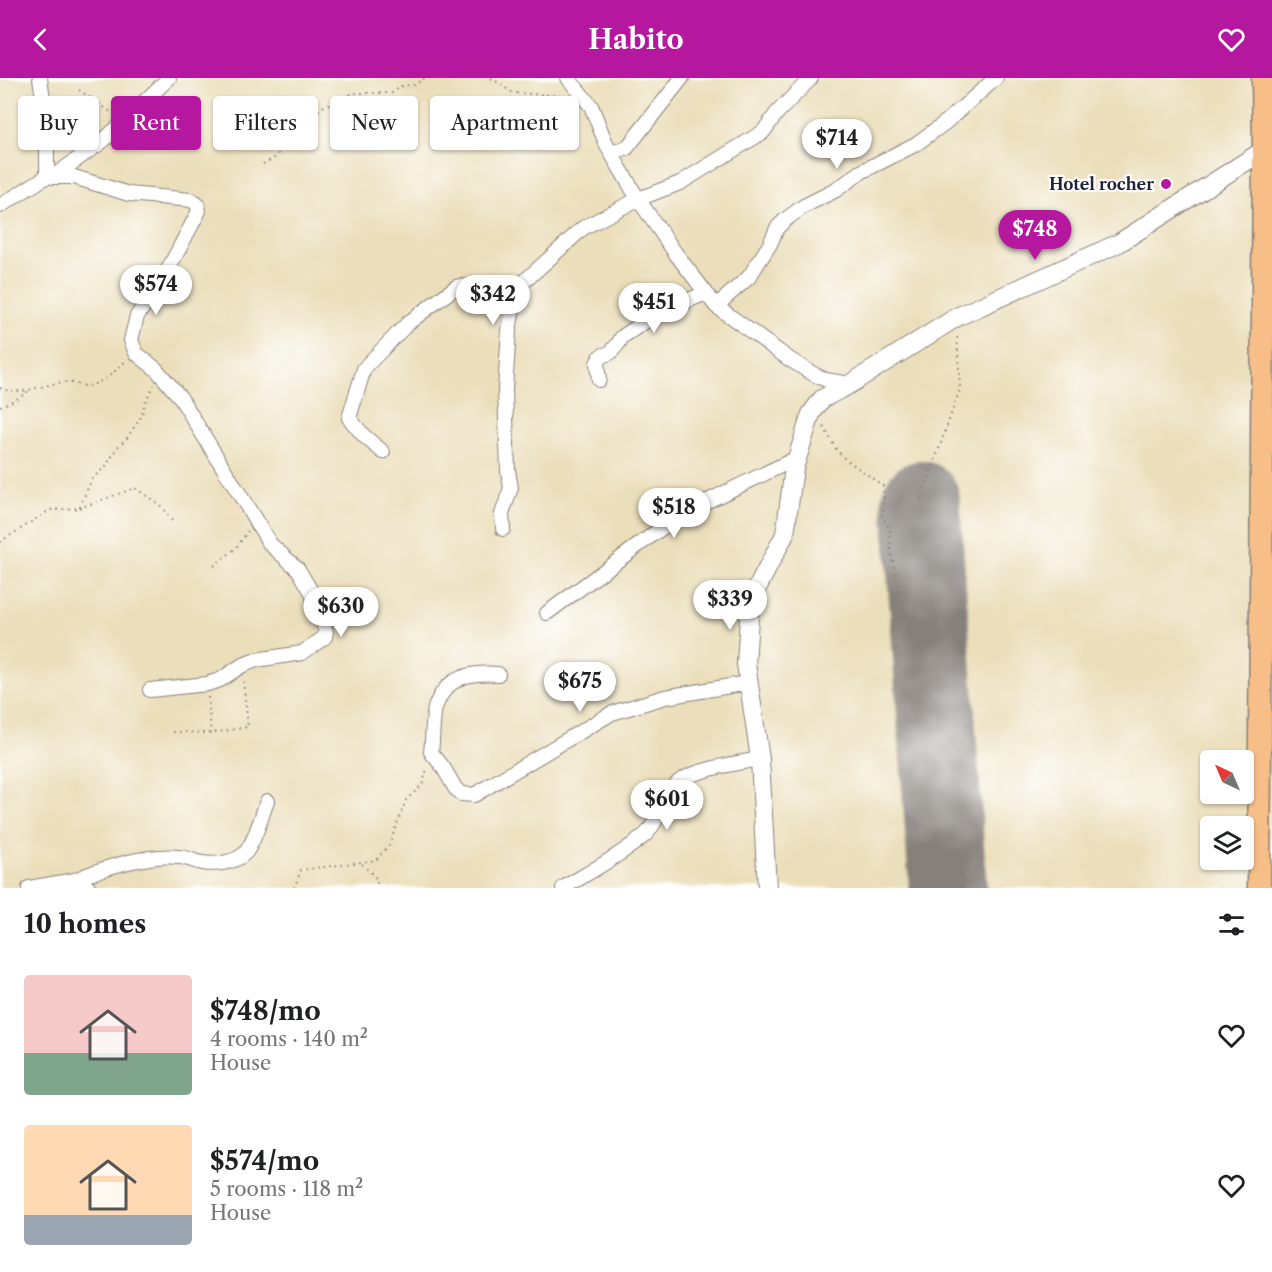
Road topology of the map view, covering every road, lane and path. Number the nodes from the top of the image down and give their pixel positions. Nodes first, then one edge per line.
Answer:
1 (40, 78) edge
2 (169, 78) edge
3 (425, 78) edge
4 (491, 78) edge
5 (568, 78) edge
6 (585, 78) edge
7 (682, 78) edge
8 (811, 78) edge
9 (996, 78) edge
10 (1263, 78) edge
11 (79, 90) dead end
12 (582, 95) junction
13 (151, 96) edge
14 (111, 111) edge
15 (111, 134) edge
16 (1264, 150) junction
17 (610, 152) junction
18 (263, 164) dead end
19 (51, 176) junction
20 (638, 199) junction
21 (0, 206) edge
22 (517, 288) junction
23 (706, 293) junction
24 (716, 306) junction
25 (957, 317) junction
26 (136, 353) junction
27 (160, 374) junction
28 (599, 380) dead end
29 (850, 384) junction
30 (0, 388) edge
31 (30, 391) junction
32 (0, 406) edge
33 (811, 414) junction
34 (383, 452) dead end
35 (797, 458) junction
36 (921, 500) dead end
37 (78, 508) junction
38 (173, 522) dead end
39 (256, 523) junction
40 (503, 529) dead end
41 (0, 542) edge
42 (214, 566) dead end
43 (547, 614) dead end
44 (913, 650) dead end
45 (241, 666) junction
46 (498, 674) dead end
47 (748, 683) junction
48 (207, 684) junction
49 (150, 690) dead end
50 (174, 732) dead end
51 (211, 733) junction
52 (432, 755) junction
53 (760, 759) junction
54 (267, 801) dead end
55 (1265, 840) edge
56 (361, 863) junction
57 (75, 880) junction
58 (29, 888) edge
59 (89, 888) edge
60 (294, 888) edge
61 (379, 888) edge
62 (563, 888) edge
63 (767, 888) edge
64 (1259, 888) edge

1 - 19 street
2 - 13 street
3 - 18 path
4 - 12 path
5 - 12 street
6 - 12 street
7 - 17 street
8 - 20 street
9 - 24 street
10 - 16 highway
11 - 14 path
12 - 17 street
15 - 19 street
16 - 25 street
16 - 55 highway
17 - 20 street
19 - 21 street
19 - 26 street
20 - 22 street
20 - 23 street
22 - 34 street
22 - 40 street
23 - 24 street
23 - 28 street
24 - 29 street
25 - 29 street
25 - 36 path
26 - 27 street
26 - 31 path
27 - 37 path
27 - 39 street
29 - 33 street
30 - 31 path
31 - 32 path
33 - 35 street
33 - 44 path
35 - 43 street
35 - 47 street
37 - 38 path
37 - 41 path
39 - 42 path
39 - 45 street
45 - 48 street
45 - 51 path
46 - 52 street
47 - 52 street
47 - 53 street
48 - 49 street
48 - 51 path
50 - 51 path
52 - 56 path
53 - 62 street
53 - 63 street
54 - 57 street
55 - 64 highway
56 - 60 path
56 - 61 path
57 - 58 street
57 - 59 street

